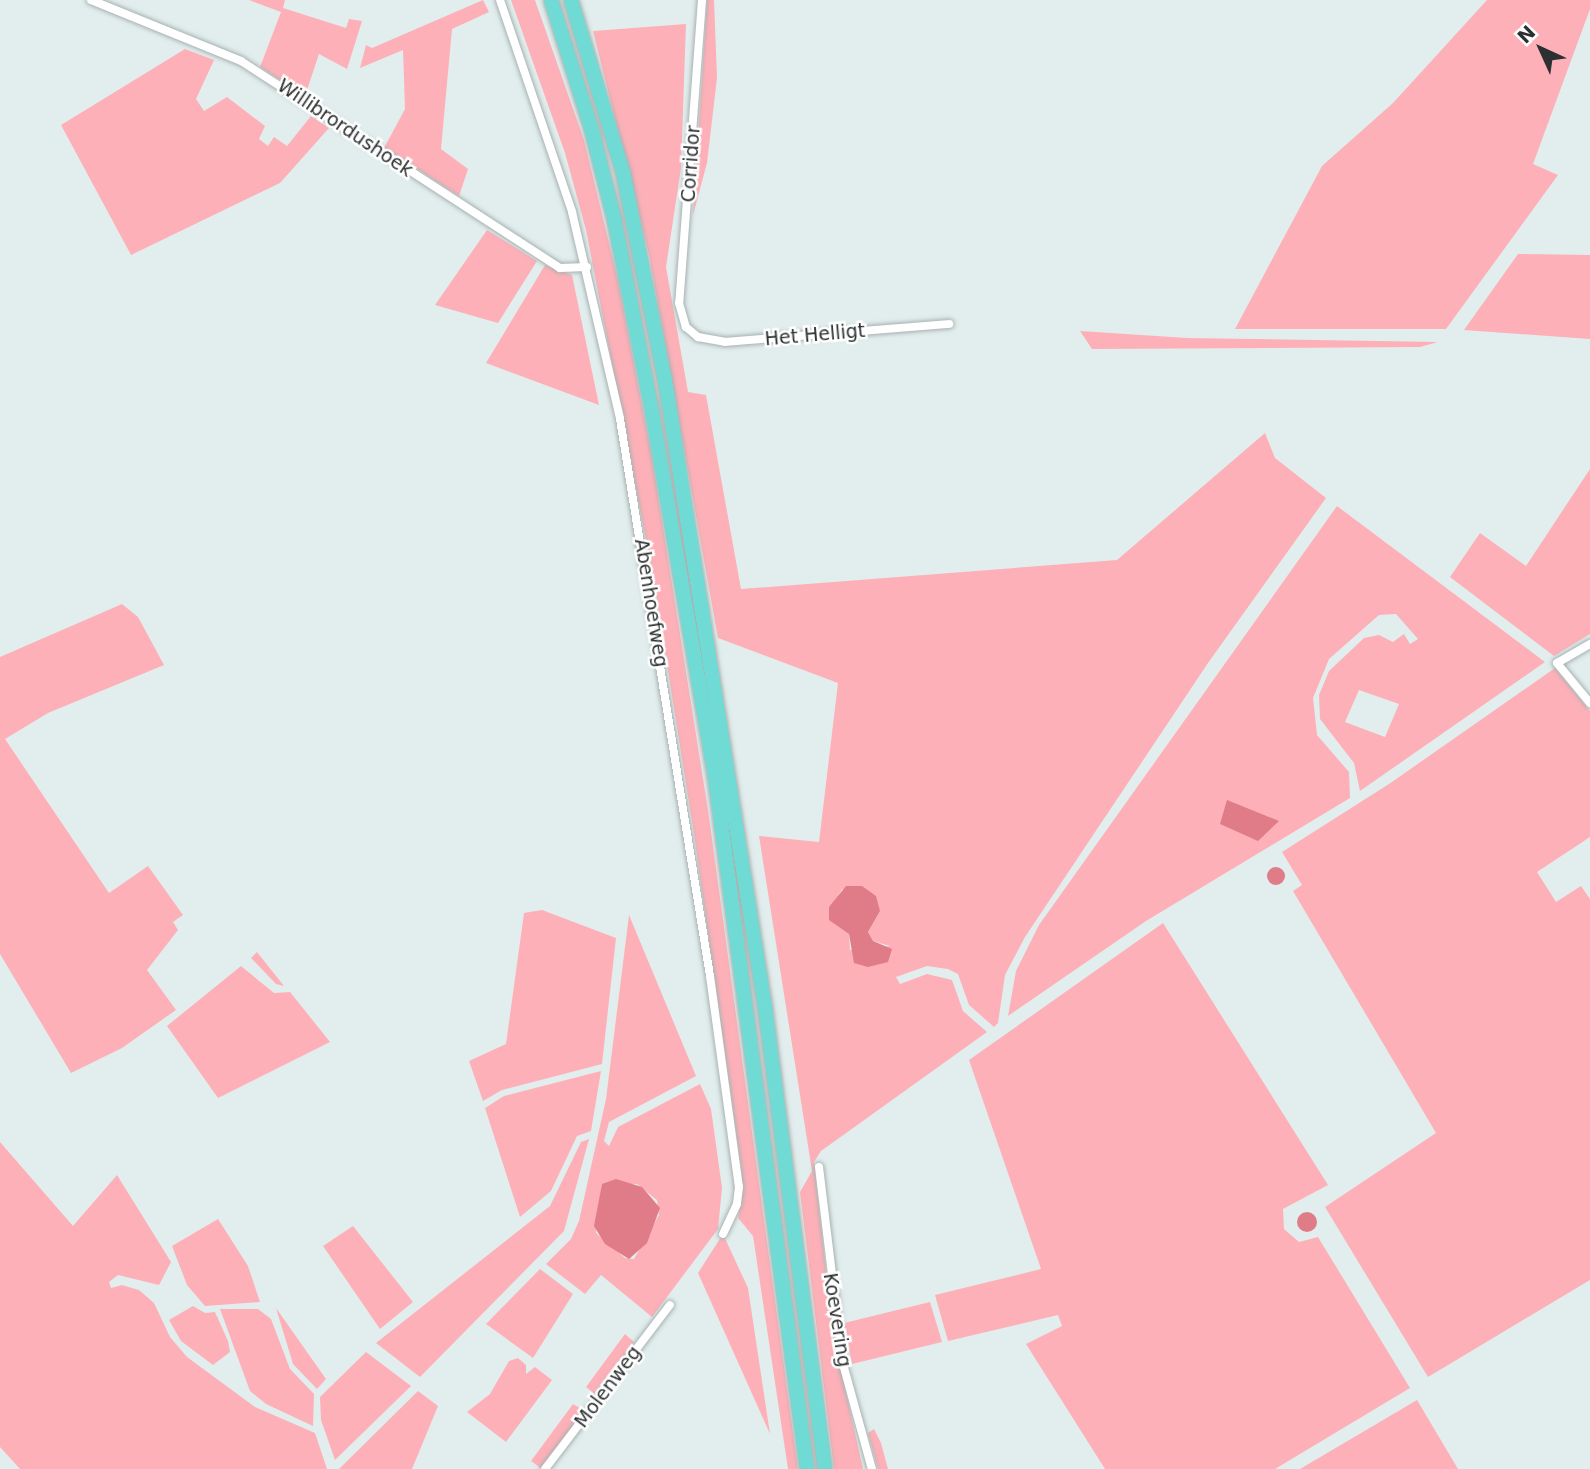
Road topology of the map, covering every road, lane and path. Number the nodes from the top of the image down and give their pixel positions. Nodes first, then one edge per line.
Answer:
1 (91, 0) edge
2 (500, 0) edge
3 (551, 0) edge
4 (571, 0) edge
5 (702, 0) edge
6 (587, 267) junction
7 (949, 324) dead end
8 (686, 327) joint
9 (1590, 644) edge
10 (1590, 703) edge
11 (819, 1167) dead end
12 (723, 1234) dead end
13 (670, 1305) dead end
14 (545, 1469) edge
15 (807, 1469) edge
16 (825, 1469) edge
17 (872, 1469) edge

1 - 6 street, Willibrordushoek
2 - 6 street, Abenhoefweg
3 - 15 highway
4 - 16 highway
5 - 8 street, Corridor
6 - 12 street, Abenhoefweg
7 - 8 street, Het Helligt
9 - 10 street
11 - 17 street, Koevering
13 - 14 street, Molenweg

